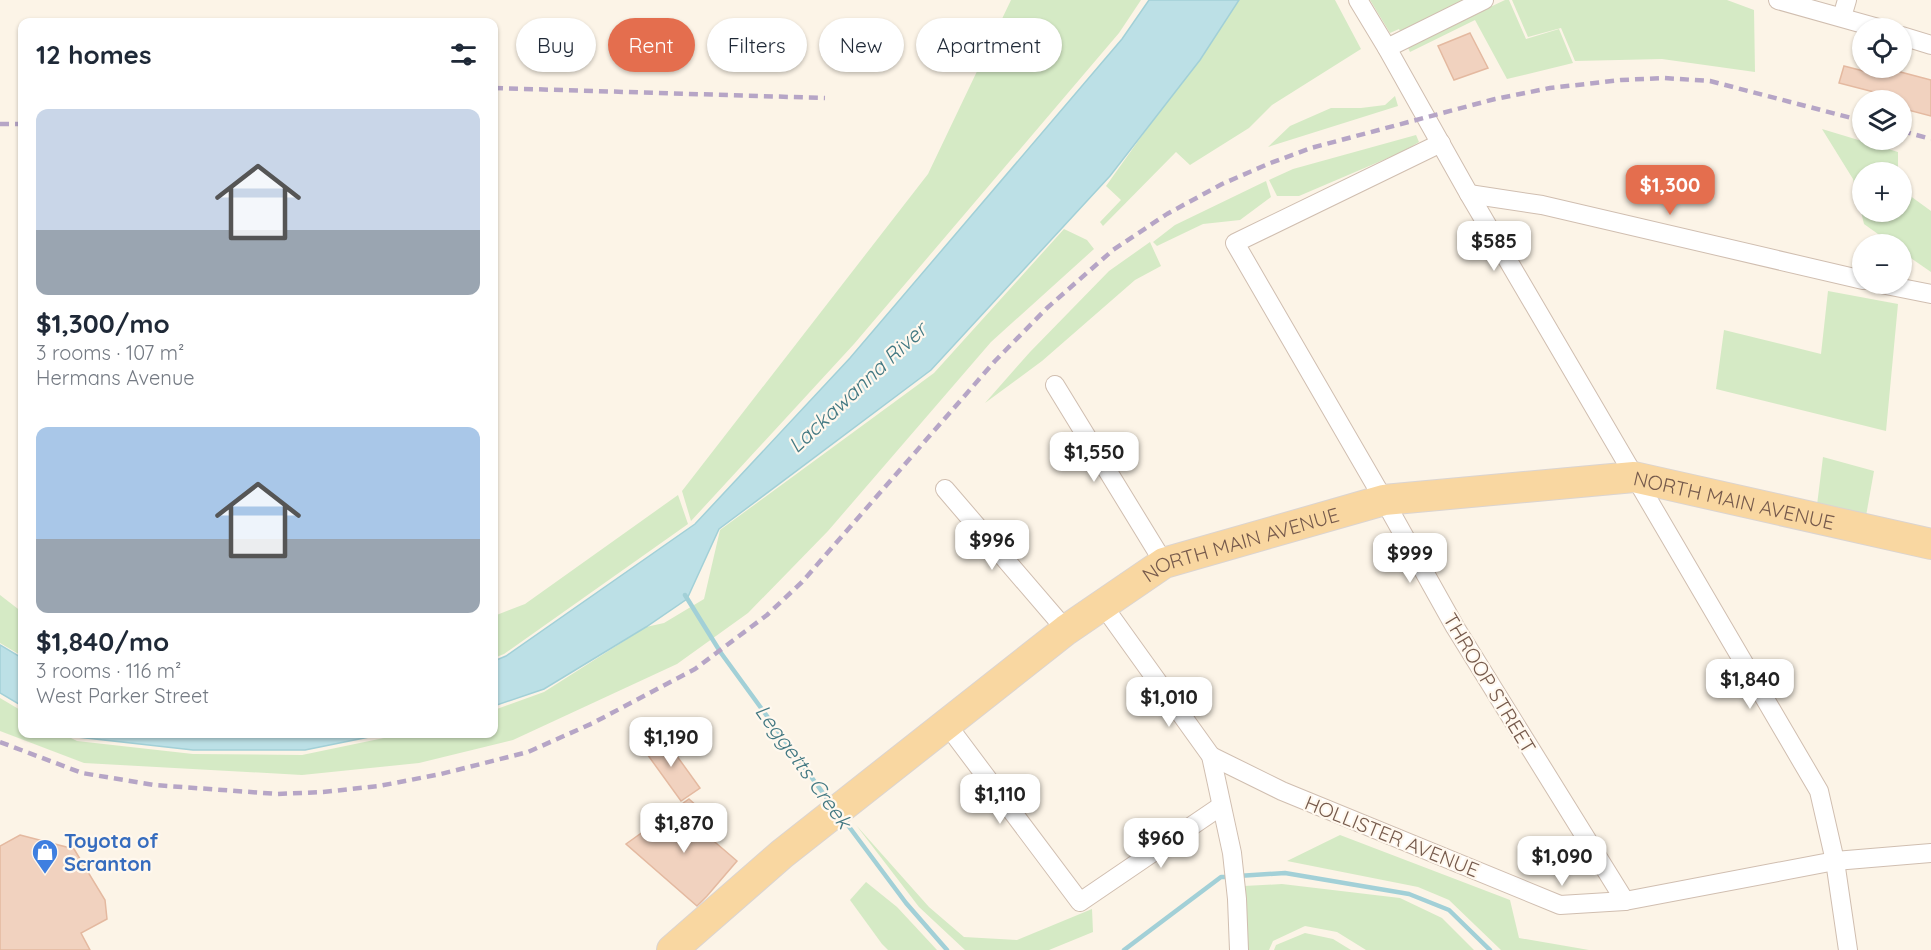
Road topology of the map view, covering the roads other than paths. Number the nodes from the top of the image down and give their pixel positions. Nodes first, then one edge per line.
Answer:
1 (1358, 0) edge
2 (1484, 0) edge
3 (1778, 0) edge
4 (1844, 9) edge
5 (1860, 18) edge
6 (1912, 39) edge
7 (1931, 45) edge
8 (1387, 48) junction
9 (1441, 143) junction
10 (1469, 194) junction
11 (1852, 277) edge
12 (1912, 290) edge
13 (1931, 294) edge
14 (1055, 385) dead end
15 (1634, 477) junction
16 (945, 489) dead end
17 (1384, 500) junction
18 (1931, 544) edge
19 (1164, 563) junction
20 (1102, 604) junction
21 (1066, 630) junction
22 (948, 726) junction
23 (1211, 756) junction
24 (1221, 806) junction
25 (1931, 853) edge
26 (1835, 861) junction
27 (1624, 901) junction
28 (672, 950) edge
29 (1239, 950) edge
30 (1848, 950) edge

1 - 8 street
2 - 8 street
3 - 4 street
4 - 5 street
6 - 7 street
8 - 9 street
9 - 10 street
9 - 17 street, THROOP STREET
10 - 11 street
10 - 15 street
12 - 13 street
14 - 19 street
15 - 17 main road, NORTH MAIN AVENUE
15 - 18 main road, NORTH MAIN AVENUE
15 - 26 street
16 - 21 street
17 - 19 main road, NORTH MAIN AVENUE
17 - 27 street, THROOP STREET
19 - 20 main road, NORTH MAIN AVENUE
20 - 21 main road, NORTH MAIN AVENUE
20 - 23 street
21 - 22 main road, NORTH MAIN AVENUE
22 - 24 street
22 - 28 main road, NORTH MAIN AVENUE
23 - 24 street
23 - 27 street, HOLLISTER AVENUE
24 - 29 street
25 - 26 street, HOLLISTER AVENUE
26 - 27 street, HOLLISTER AVENUE
26 - 30 street

